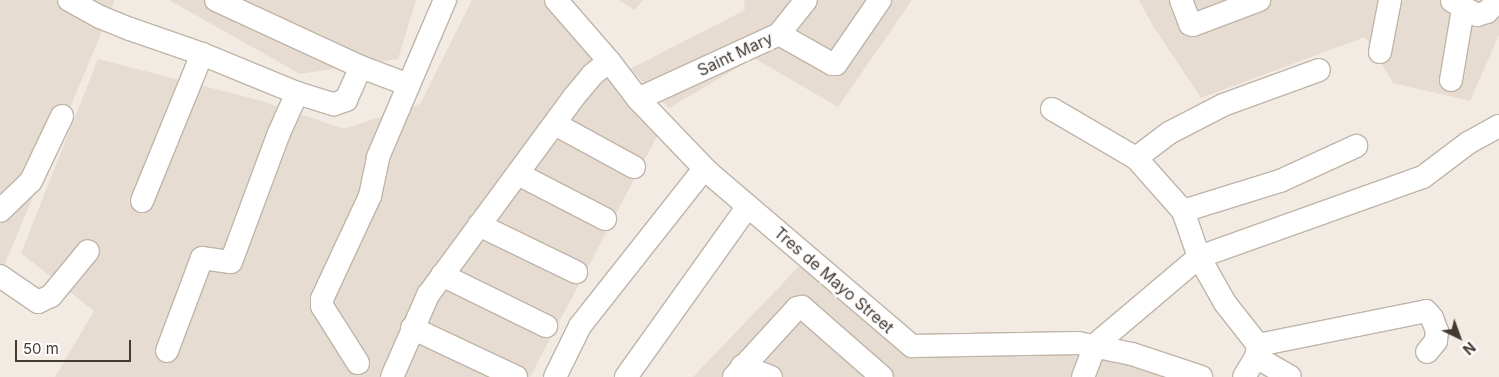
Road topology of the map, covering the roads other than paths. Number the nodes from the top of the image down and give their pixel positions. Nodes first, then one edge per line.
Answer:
1 (69, 0) edge
2 (216, 0) edge
3 (445, 0) edge
4 (556, 0) edge
5 (806, 0) edge
6 (880, 0) edge
7 (1181, 0) edge
8 (1390, 0) edge
9 (1498, 0) edge
10 (1255, 1) edge
11 (1457, 4) edge
12 (779, 34) junction
13 (1380, 52) dead end
14 (202, 54) junction
15 (609, 61) junction
16 (361, 67) junction
17 (1319, 70) dead end
18 (1451, 80) dead end
19 (409, 85) junction
20 (297, 92) junction
21 (645, 95) junction
22 (1052, 109) dead end
23 (62, 116) dead end
24 (555, 124) junction
25 (1499, 126) edge
26 (1356, 146) dead end
27 (1136, 158) junction
28 (634, 167) dead end
29 (704, 169) junction
30 (518, 174) junction
31 (142, 201) dead end
32 (748, 206) junction
33 (0, 211) edge
34 (1183, 211) junction
35 (605, 219) dead end
36 (479, 225) junction
37 (88, 251) dead end
38 (1199, 258) junction
39 (576, 272) dead end
40 (442, 275) junction
41 (0, 276) edge
42 (546, 326) dead end
43 (412, 328) junction
44 (1095, 346) junction
45 (168, 351) dead end
46 (1258, 351) junction
47 (1427, 352) dead end
48 (358, 363) dead end
49 (738, 371) edge
50 (392, 377) edge
51 (516, 377) edge
52 (555, 377) edge
53 (626, 377) edge
54 (771, 377) edge
55 (882, 377) edge
56 (1083, 377) edge
57 (1201, 377) edge
58 (1244, 377) edge
59 (1290, 377) edge

1 - 14 street
2 - 16 street
3 - 19 street
4 - 15 street, Tres de Mayo Street
5 - 12 street, Saint Mary
6 - 12 street
7 - 10 street
8 - 13 street
9 - 11 street
11 - 18 street
12 - 21 street, Saint Mary
14 - 20 street
14 - 31 street
15 - 21 street, Tres de Mayo Street
15 - 24 street
16 - 19 street
16 - 20 street
17 - 27 street
19 - 48 street
20 - 45 street
21 - 29 street, Tres de Mayo Street
22 - 27 street
23 - 33 street
24 - 28 street
24 - 30 street
25 - 38 street
26 - 34 street
27 - 34 street
29 - 32 street, Tres de Mayo Street
29 - 52 street
30 - 35 street
30 - 36 street
32 - 44 street, Tres de Mayo Street
32 - 53 street
34 - 38 street
36 - 39 street
36 - 40 street
37 - 41 street
38 - 44 street
38 - 46 street
40 - 42 street
40 - 43 street
43 - 50 street
43 - 51 street
44 - 56 street
44 - 57 street, Tres de Mayo Street
46 - 47 street
46 - 58 street
46 - 59 street
49 - 54 street
49 - 55 street

